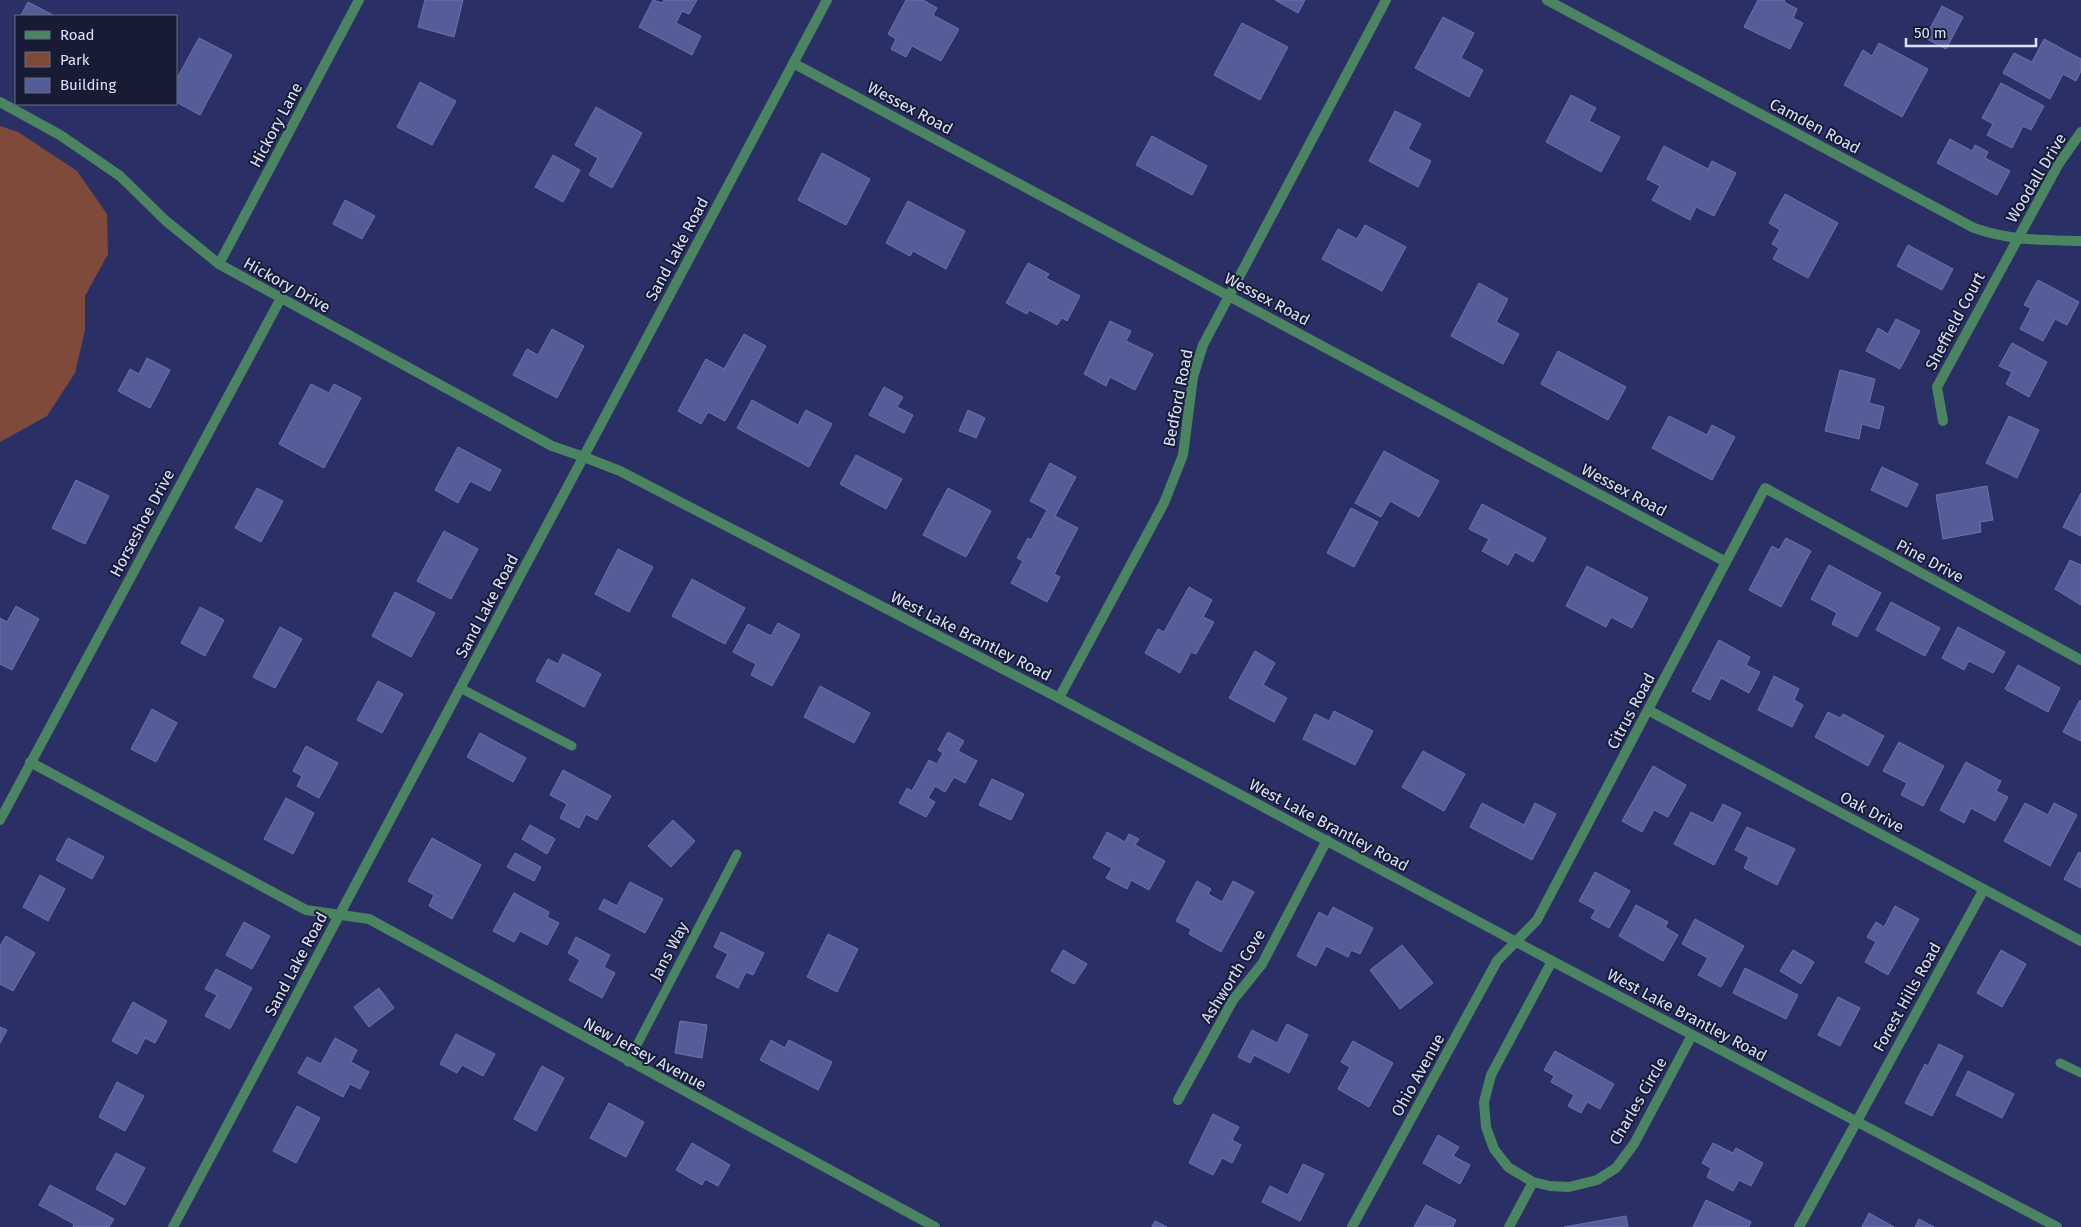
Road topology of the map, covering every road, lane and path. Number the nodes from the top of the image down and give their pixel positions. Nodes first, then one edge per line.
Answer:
1 (359, 0) edge
2 (827, 0) edge
3 (1386, 0) edge
4 (1547, 0) edge
5 (793, 64) junction
6 (0, 102) edge
7 (2081, 132) edge
8 (2017, 239) junction
9 (2081, 241) edge
10 (219, 264) junction
11 (1228, 295) junction
12 (281, 298) junction
13 (1943, 421) dead end
14 (584, 457) junction
15 (1765, 488) joint
16 (1726, 562) junction
17 (2081, 660) edge
18 (460, 688) junction
19 (1059, 698) junction
20 (1648, 710) junction
21 (572, 746) dead end
22 (30, 762) junction
23 (0, 820) edge
24 (1327, 840) junction
25 (737, 854) dead end
26 (1984, 889) junction
27 (338, 915) junction
28 (2081, 941) edge
29 (1516, 942) junction
30 (1552, 962) junction
31 (1692, 1035) junction
32 (628, 1062) junction
33 (2060, 1064) dead end
34 (2081, 1073) edge
35 (1178, 1100) dead end
36 (1857, 1120) junction
37 (1533, 1182) junction
38 (173, 1227) edge
39 (935, 1227) edge
40 (1352, 1227) edge
41 (1509, 1227) edge
42 (1800, 1227) edge
43 (2057, 1227) edge

1 - 10 street, Hickory Lane
2 - 5 street, Sand Lake Road
3 - 11 street, Bedford Road
4 - 8 street, Camden Road
5 - 11 street, Wessex Road
5 - 14 street, Sand Lake Road
6 - 10 street, Hickory Drive
7 - 8 street, Woodall Drive
8 - 9 street, Camden Road
8 - 13 street, Sheffield Court
10 - 12 street, Hickory Drive
11 - 16 street, Wessex Road
11 - 19 street, Bedford Road
12 - 14 street, Hickory Drive
12 - 22 street, Horseshoe Drive
14 - 18 street, Sand Lake Road
14 - 19 street, West Lake Brantley Road
15 - 16 street, Citrus Road
15 - 17 street, Pine Drive
16 - 20 street, Citrus Road
18 - 21 lane
18 - 27 street, Sand Lake Road
19 - 24 street, West Lake Brantley Road
20 - 26 street, Oak Drive
20 - 29 street, Citrus Road
22 - 23 street, Horseshoe Drive
22 - 27 street
24 - 29 street, West Lake Brantley Road
24 - 35 street, Ashworth Cove
25 - 32 lane, Jans Way
26 - 28 street, Oak Drive
26 - 36 street, Forest Hills Road
27 - 32 street, New Jersey Avenue
27 - 38 street, Sand Lake Road
29 - 30 street, West Lake Brantley Road
29 - 40 street, Ohio Avenue
30 - 31 street, West Lake Brantley Road
30 - 37 street, Charles Circle
31 - 36 street, West Lake Brantley Road
31 - 37 street, Charles Circle
32 - 39 street, New Jersey Avenue
33 - 34 lane
36 - 42 street, Forest Hills Road
36 - 43 street, West Lake Brantley Road
37 - 41 street

